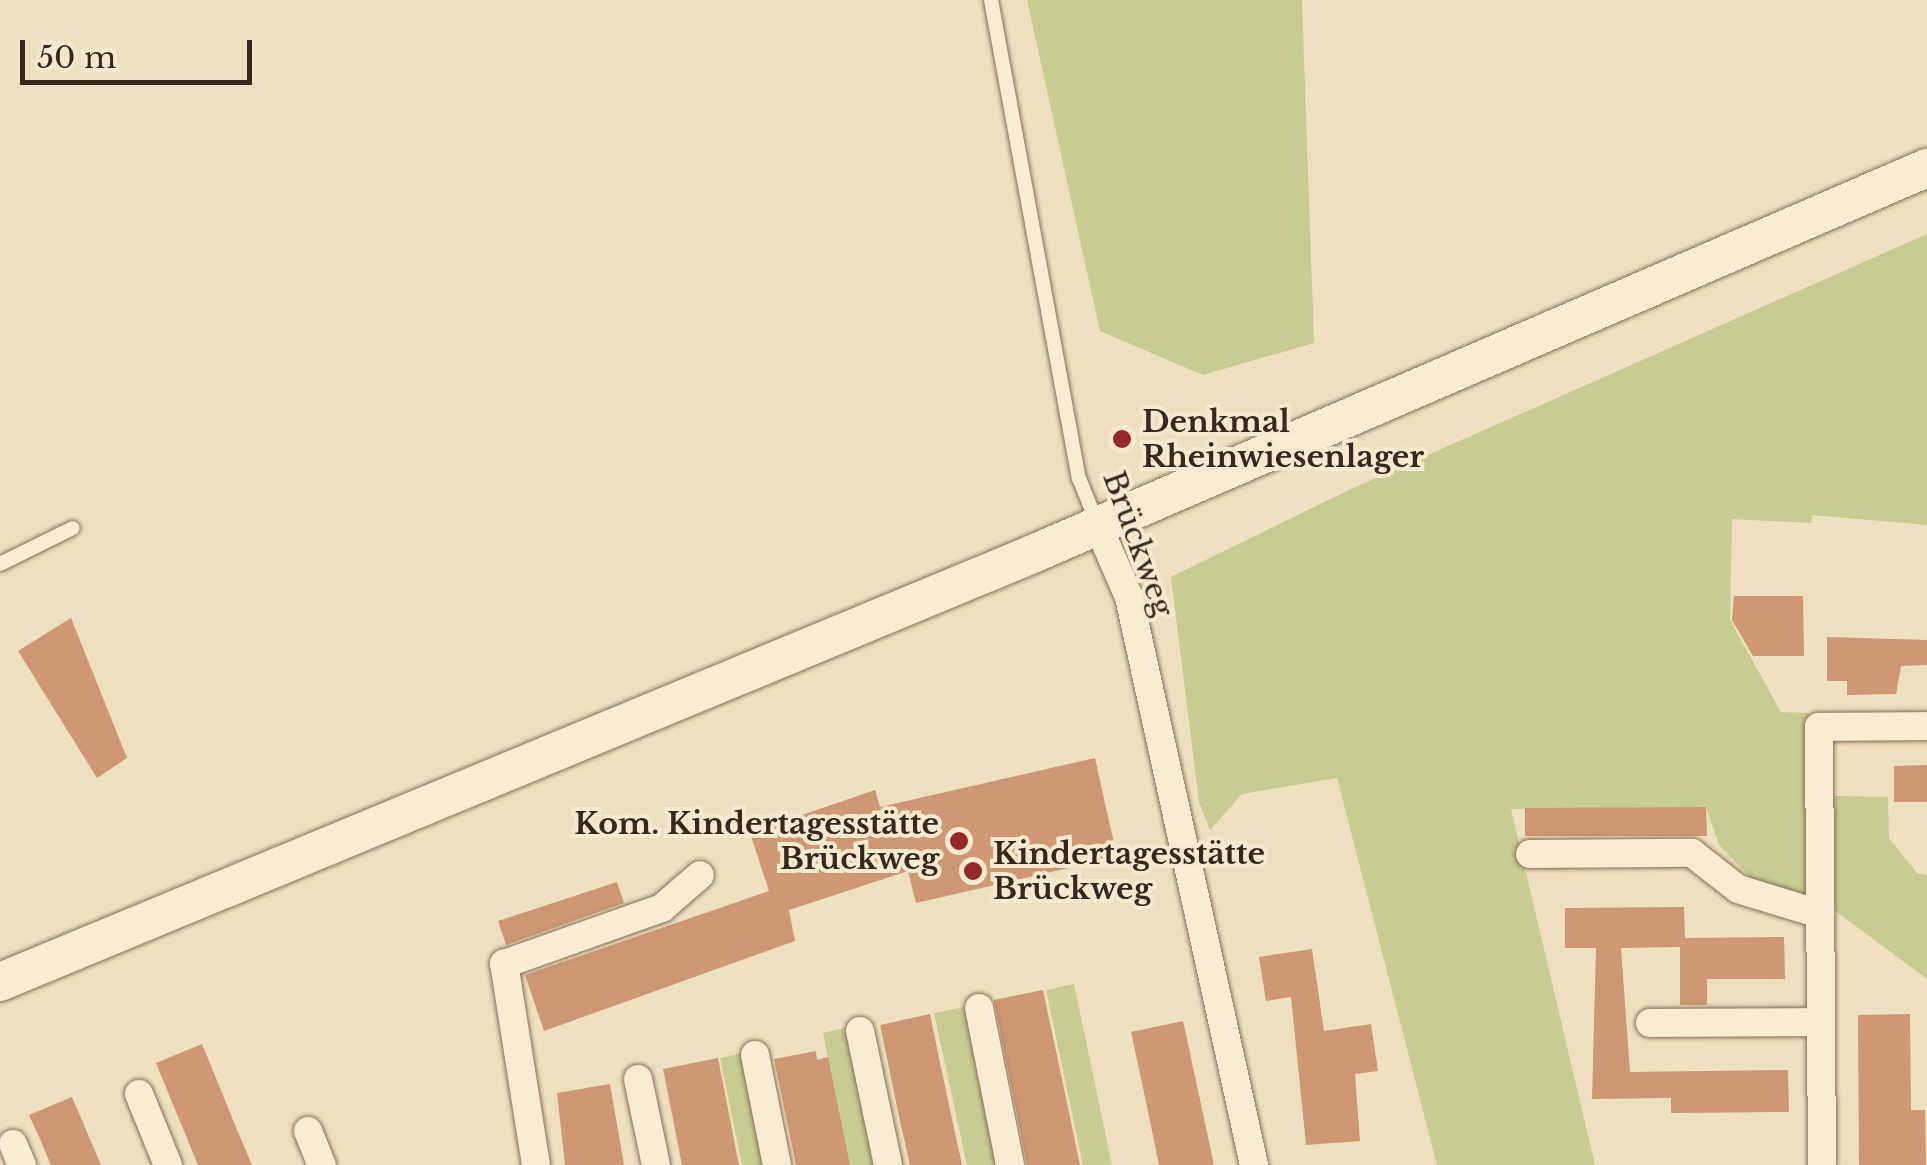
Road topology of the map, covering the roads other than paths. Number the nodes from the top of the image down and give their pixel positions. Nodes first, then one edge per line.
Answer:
1 (990, 0) edge
2 (1927, 168) edge
3 (1098, 526) junction
4 (73, 528) dead end
5 (0, 564) edge
6 (1927, 726) edge
7 (1530, 854) dead end
8 (700, 875) dead end
9 (1820, 914) junction
10 (0, 982) edge
11 (978, 1008) dead end
12 (1821, 1022) junction
13 (1650, 1023) dead end
14 (860, 1031) dead end
15 (755, 1055) dead end
16 (638, 1080) dead end
17 (139, 1094) dead end
18 (308, 1131) dead end
19 (168, 1165) edge
20 (322, 1165) edge
21 (536, 1165) edge
22 (656, 1165) edge
23 (777, 1165) edge
24 (888, 1165) edge
25 (1010, 1165) edge
26 (1254, 1165) edge
27 (1822, 1165) edge

1 - 3 lane, Brückweg
2 - 3 street
3 - 10 street
3 - 26 street, Brückweg
4 - 5 lane
6 - 9 street
7 - 9 street
8 - 21 street
9 - 12 street
11 - 25 street
12 - 13 street
12 - 27 street
14 - 24 street
15 - 23 street
16 - 22 street
17 - 19 street
18 - 20 street

